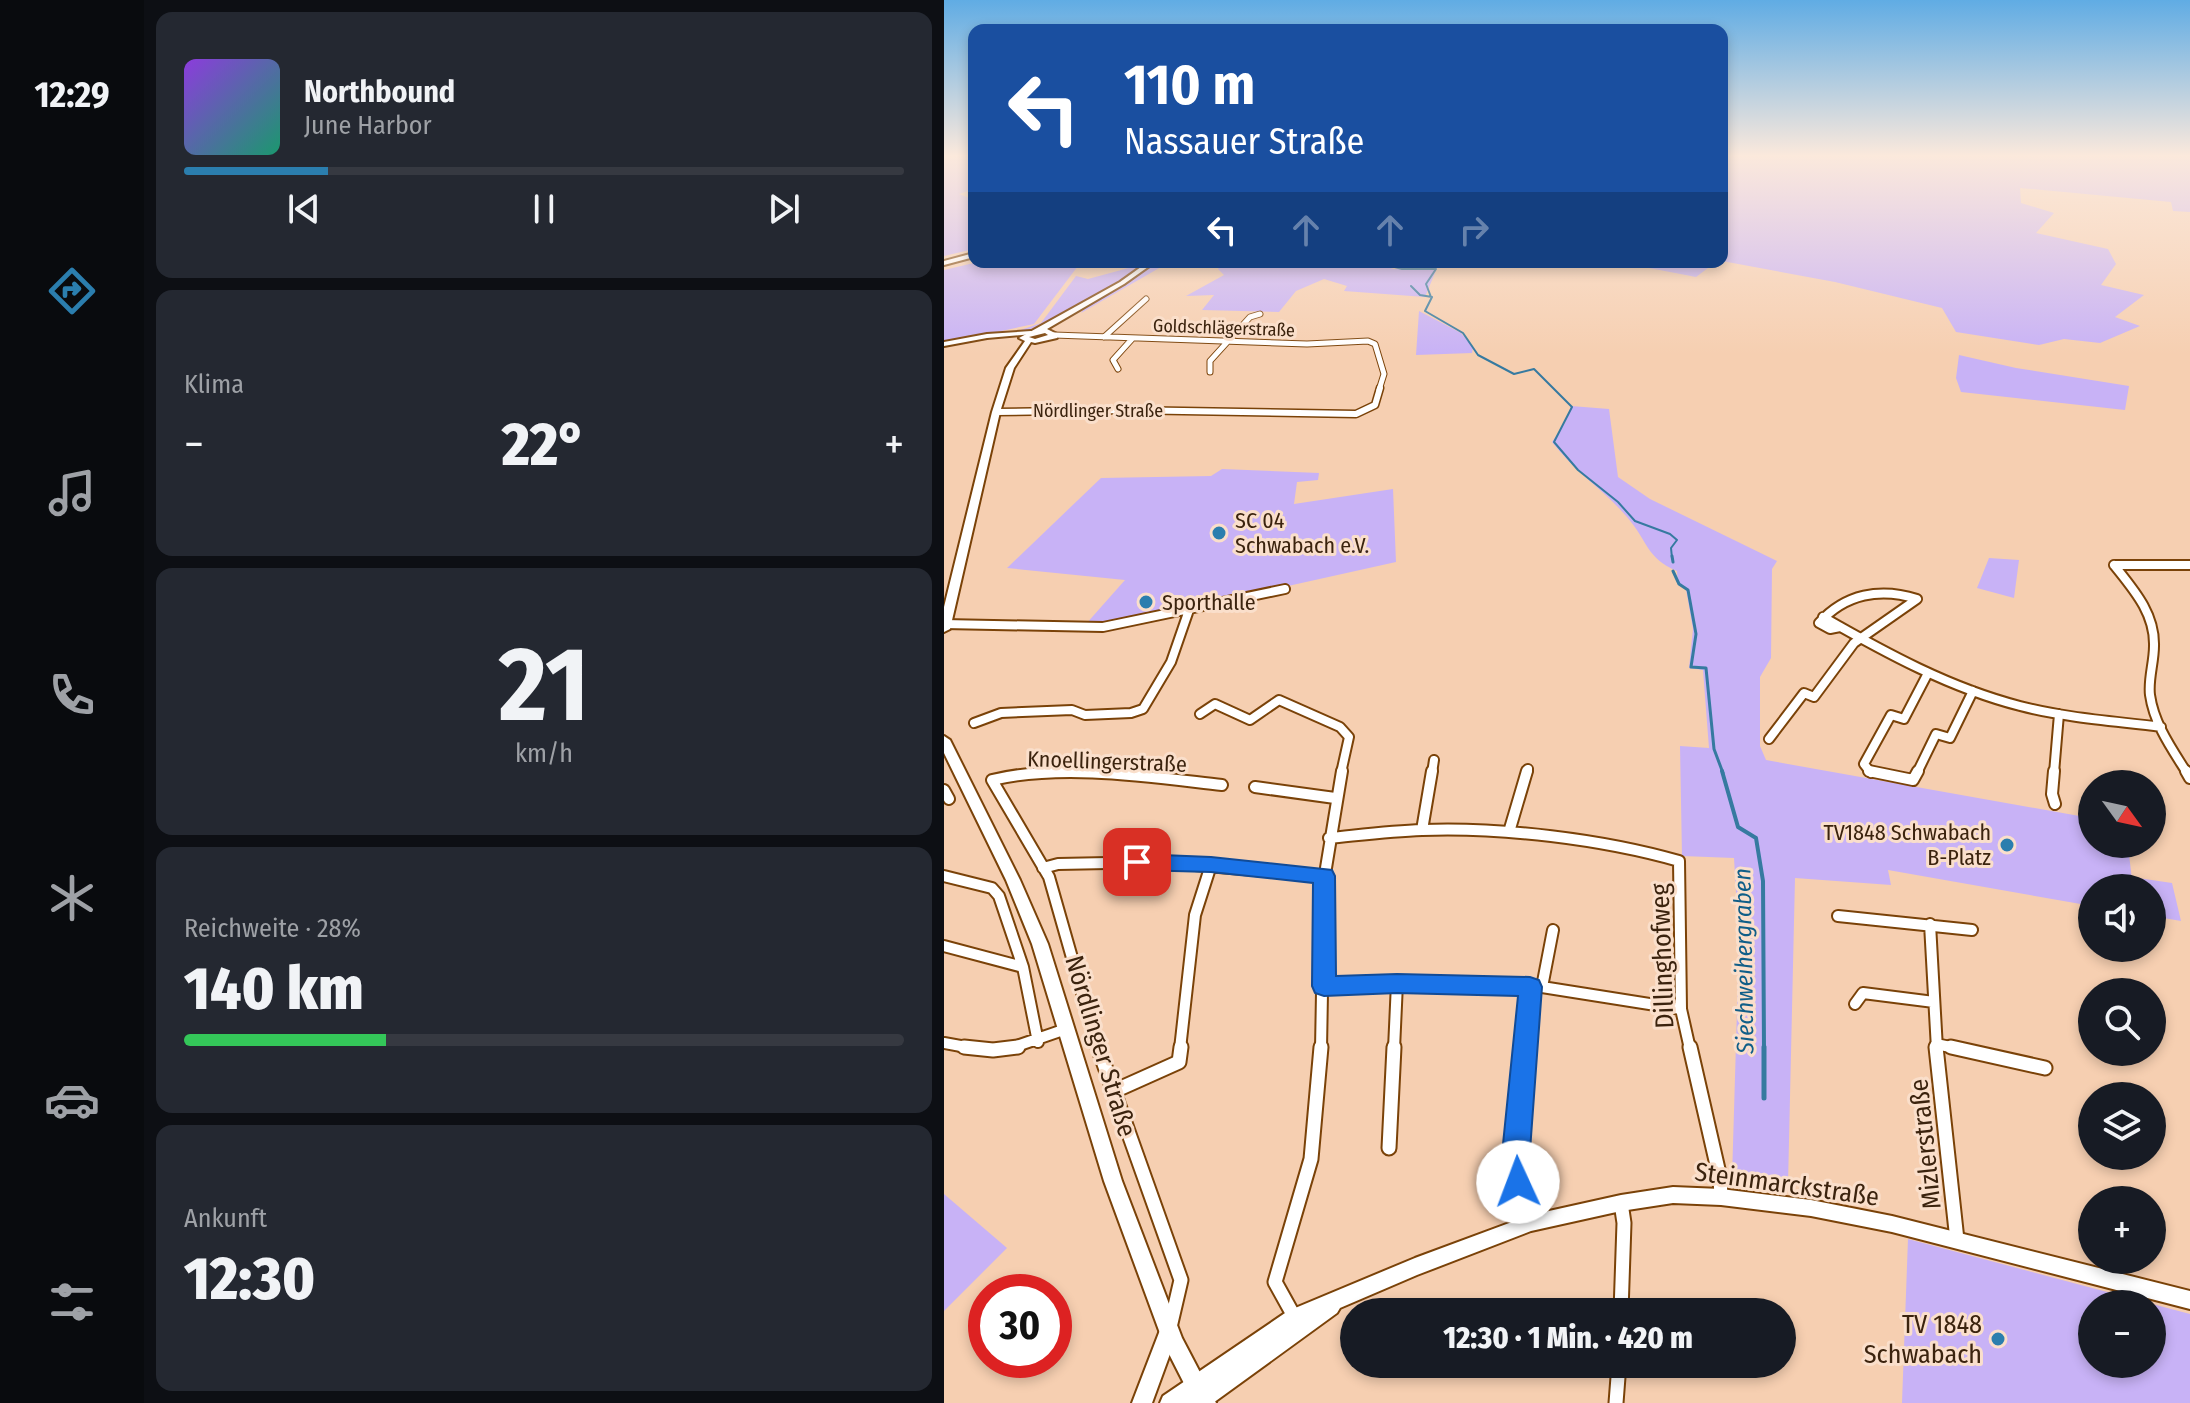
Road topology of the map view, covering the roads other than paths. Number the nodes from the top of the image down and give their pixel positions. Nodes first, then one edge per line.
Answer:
1 (968, 256) edge
2 (944, 262) edge
3 (1144, 268) edge
4 (1146, 299) dead end
5 (1260, 314) dead end
6 (1057, 322) junction
7 (1051, 335) junction
8 (1030, 336) junction
9 (1104, 337) junction
10 (1132, 339) junction
11 (1039, 341) junction
12 (1227, 342) junction
13 (944, 344) edge
14 (1022, 352) junction
15 (1382, 365) joint
16 (1118, 369) dead end
17 (1210, 372) dead end
18 (996, 412) junction
19 (2190, 565) edge
20 (1285, 589) dead end
21 (1189, 610) junction
22 (944, 626) edge
23 (1863, 638) junction
24 (1928, 673) junction
25 (1973, 691) junction
26 (1200, 714) dead end
27 (2059, 714) junction
28 (974, 723) dead end
29 (2161, 727) junction
30 (1769, 739) dead end
31 (944, 740) edge
32 (1434, 760) dead end
33 (1528, 769) dead end
34 (2190, 778) edge
35 (992, 780) joint
36 (1222, 785) dead end
37 (1255, 787) dead end
38 (1335, 798) junction
39 (2055, 804) dead end
40 (1422, 830) junction
41 (1509, 832) junction
42 (1329, 838) junction
43 (1211, 865) junction
44 (1043, 868) junction
45 (944, 876) edge
46 (1324, 876) junction
47 (1838, 916) dead end
48 (1930, 924) junction
49 (1553, 930) dead end
50 (1972, 930) dead end
51 (944, 946) edge
52 (1023, 967) junction
53 (1397, 983) junction
54 (1324, 986) junction
55 (1536, 987) junction
56 (1934, 1002) junction
57 (1855, 1004) dead end
58 (1681, 1009) junction
59 (1067, 1029) junction
60 (1038, 1042) junction
61 (944, 1043) edge
62 (1936, 1044) junction
63 (2045, 1068) dead end
64 (1112, 1092) junction
65 (1389, 1148) dead end
66 (1721, 1197) junction
67 (1621, 1203) junction
68 (1531, 1223) junction
69 (1957, 1241) junction
70 (1621, 1298) edge
71 (2190, 1300) edge
72 (1338, 1301) junction
73 (1295, 1318) junction
74 (1169, 1331) junction
75 (1618, 1378) edge
76 (1199, 1397) edge
77 (1142, 1403) edge
78 (1170, 1403) edge
79 (1616, 1403) edge

1 - 2 highway
3 - 6 main road
4 - 9 street
5 - 12 street
6 - 7 main road
6 - 8 main road
7 - 8 main road
7 - 9 street, Goldschlägerstraße
7 - 11 main road
8 - 11 main road
8 - 13 street
8 - 14 main road
9 - 10 street, Goldschlägerstraße
10 - 12 street, Goldschlägerstraße
10 - 16 street
11 - 14 main road
12 - 15 street, Goldschlägerstraße
12 - 17 street
14 - 18 main road
15 - 18 street, Nördlinger Straße
18 - 22 main road
19 - 29 street
20 - 21 street
21 - 22 street
21 - 28 street
23 - 23 street
23 - 24 street
23 - 30 street
24 - 25 street
24 - 25 street
25 - 27 street
26 - 38 street
27 - 29 street
27 - 39 street
29 - 34 street
31 - 59 main road, Nördlinger Straße
32 - 40 street
33 - 41 street
35 - 36 street, Knoellingerstraße
35 - 44 street, Nördlinger Straße
37 - 38 street
38 - 42 street
40 - 41 street
40 - 42 street
41 - 58 street, Dillinghofweg
42 - 46 street
43 - 44 street
43 - 46 street
43 - 64 street
44 - 64 street, Nördlinger Straße
45 - 52 street
46 - 54 street
47 - 48 street
48 - 50 street
48 - 56 street, Mizlerstraße
49 - 55 street
51 - 52 street
52 - 60 street
53 - 54 street
53 - 55 street
53 - 65 street
54 - 73 street
55 - 58 street
55 - 68 street
56 - 57 street
56 - 62 street, Mizlerstraße
58 - 66 street, Dillinghofweg
59 - 60 street
59 - 74 main road, Nördlinger Straße
60 - 61 street
62 - 63 street
62 - 69 street, Mizlerstraße
64 - 74 street, Nördlinger Straße
66 - 67 street, Steinmarckstraße
66 - 69 street, Steinmarckstraße
67 - 68 street, Steinmarckstraße
67 - 70 street
68 - 72 street, Steinmarckstraße
69 - 71 street, Steinmarckstraße
72 - 73 street, Steinmarckstraße
72 - 76 street, Steinmarckstraße
73 - 76 street, Steinmarckstraße
74 - 76 main road, Nördlinger Straße
74 - 77 street
75 - 79 street
76 - 78 street

